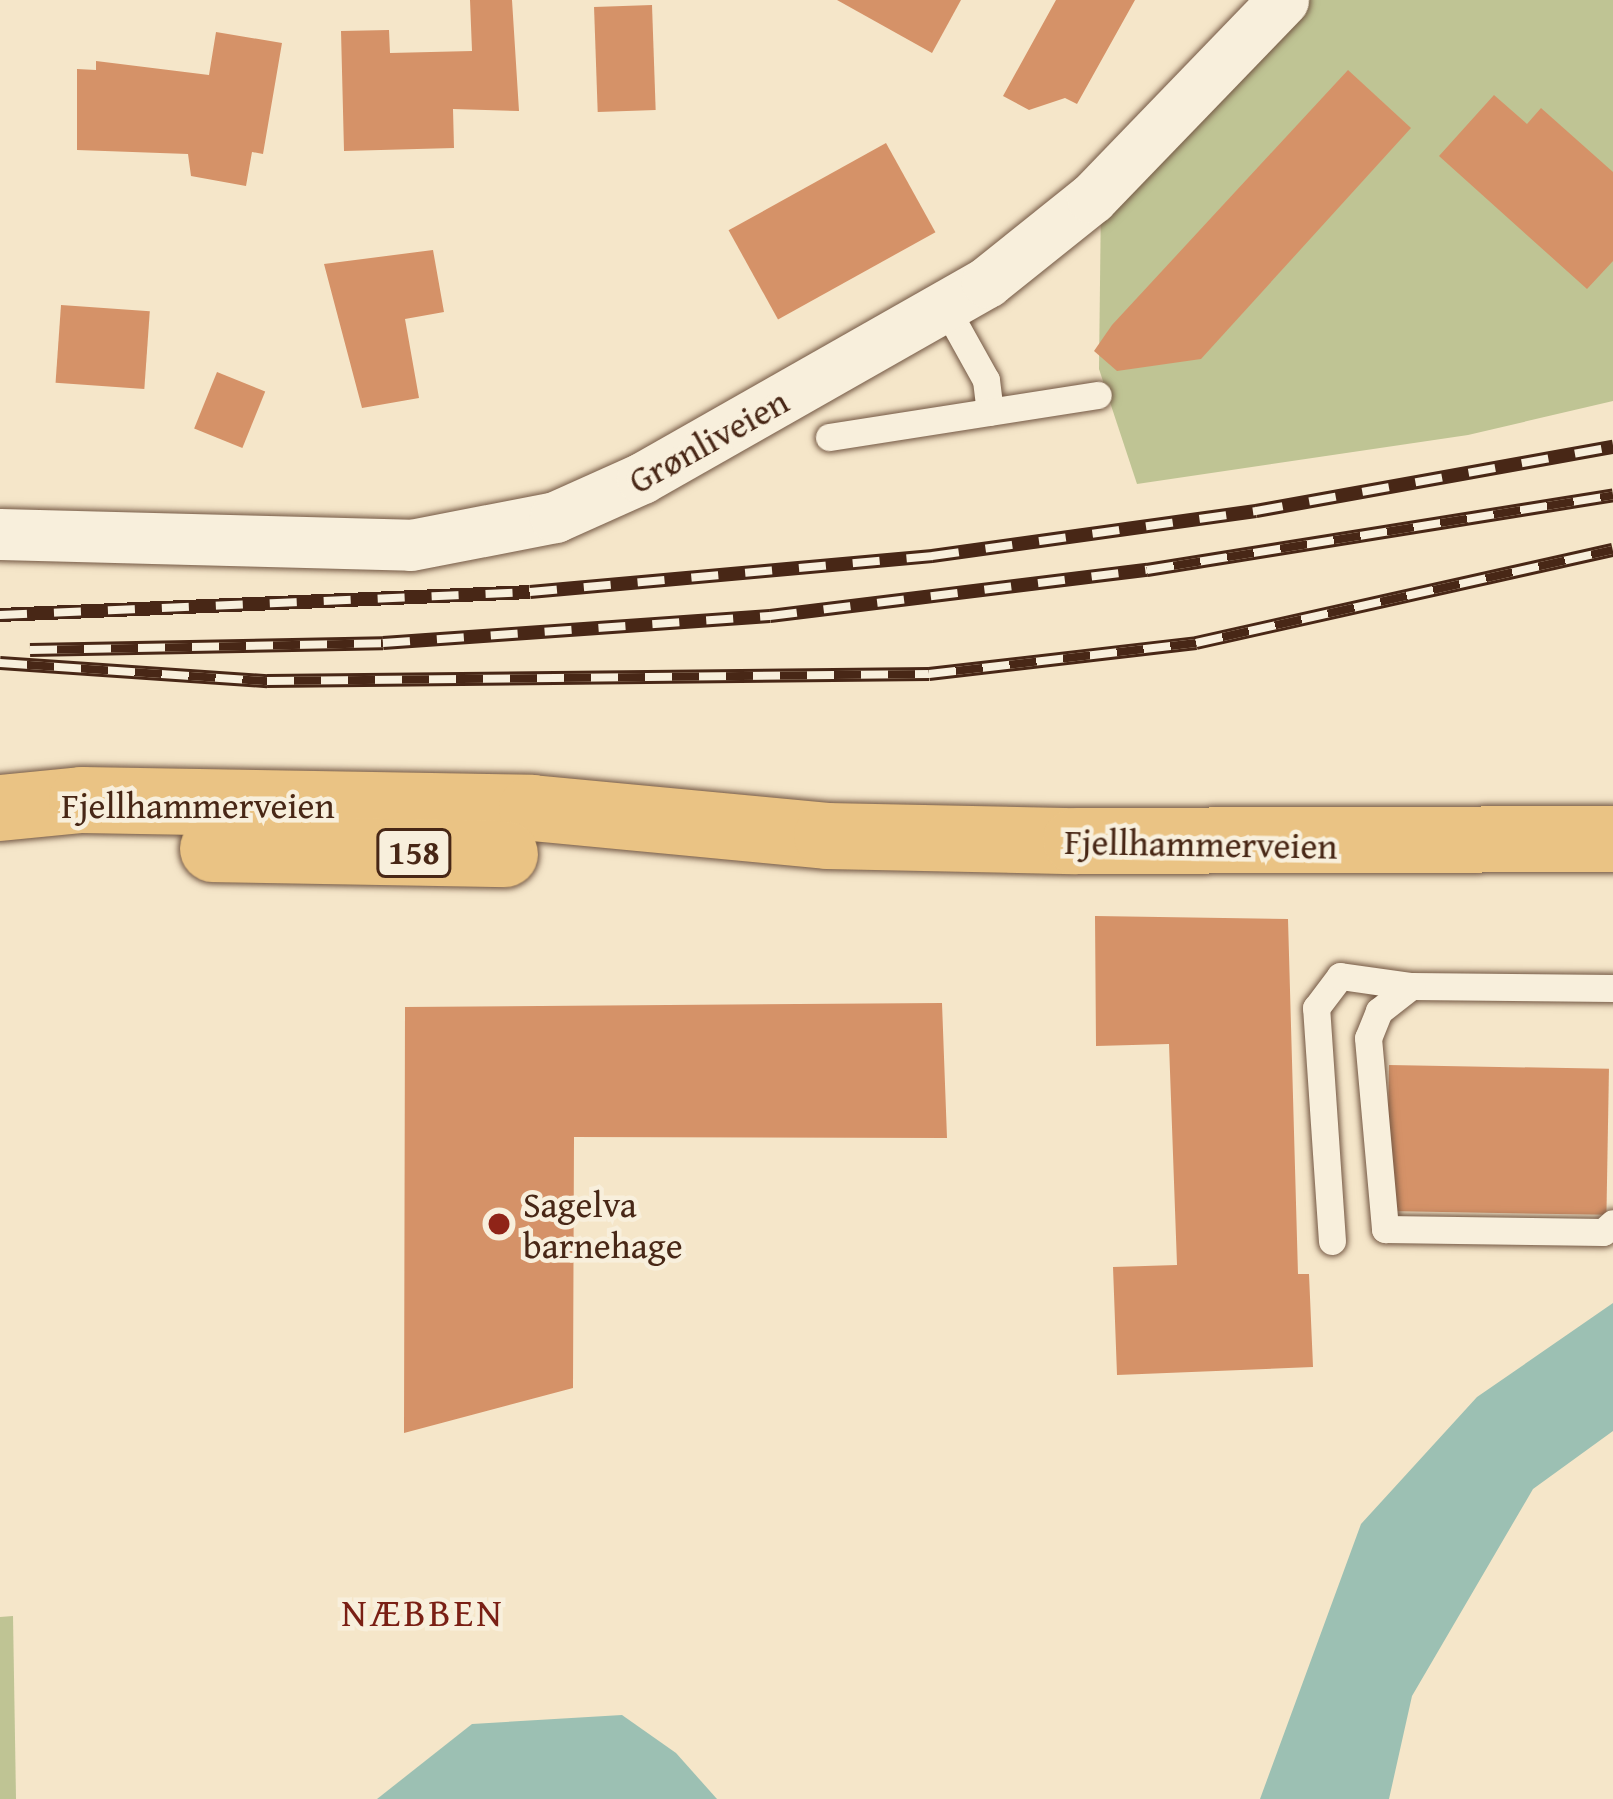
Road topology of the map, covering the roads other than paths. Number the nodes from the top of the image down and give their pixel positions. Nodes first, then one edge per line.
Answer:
1 (1283, 0) edge
2 (946, 310) junction
3 (1098, 394) dead end
4 (990, 412) junction
5 (829, 437) dead end
6 (0, 534) edge
7 (0, 808) edge
8 (0, 834) edge
9 (827, 836) junction
10 (1600, 845) edge
11 (1411, 986) junction
12 (1613, 988) edge
13 (1613, 1223) edge
14 (1332, 1241) dead end

1 - 2 street, Grønliveien
2 - 4 lane
2 - 6 street, Grønliveien
3 - 4 lane
4 - 5 lane
7 - 9 main road, Fjellhammerveien / 158
8 - 9 main road, Fjellhammerveien / 158
9 - 10 main road, Fjellhammerveien / 158
11 - 12 lane
11 - 13 lane
11 - 14 lane

